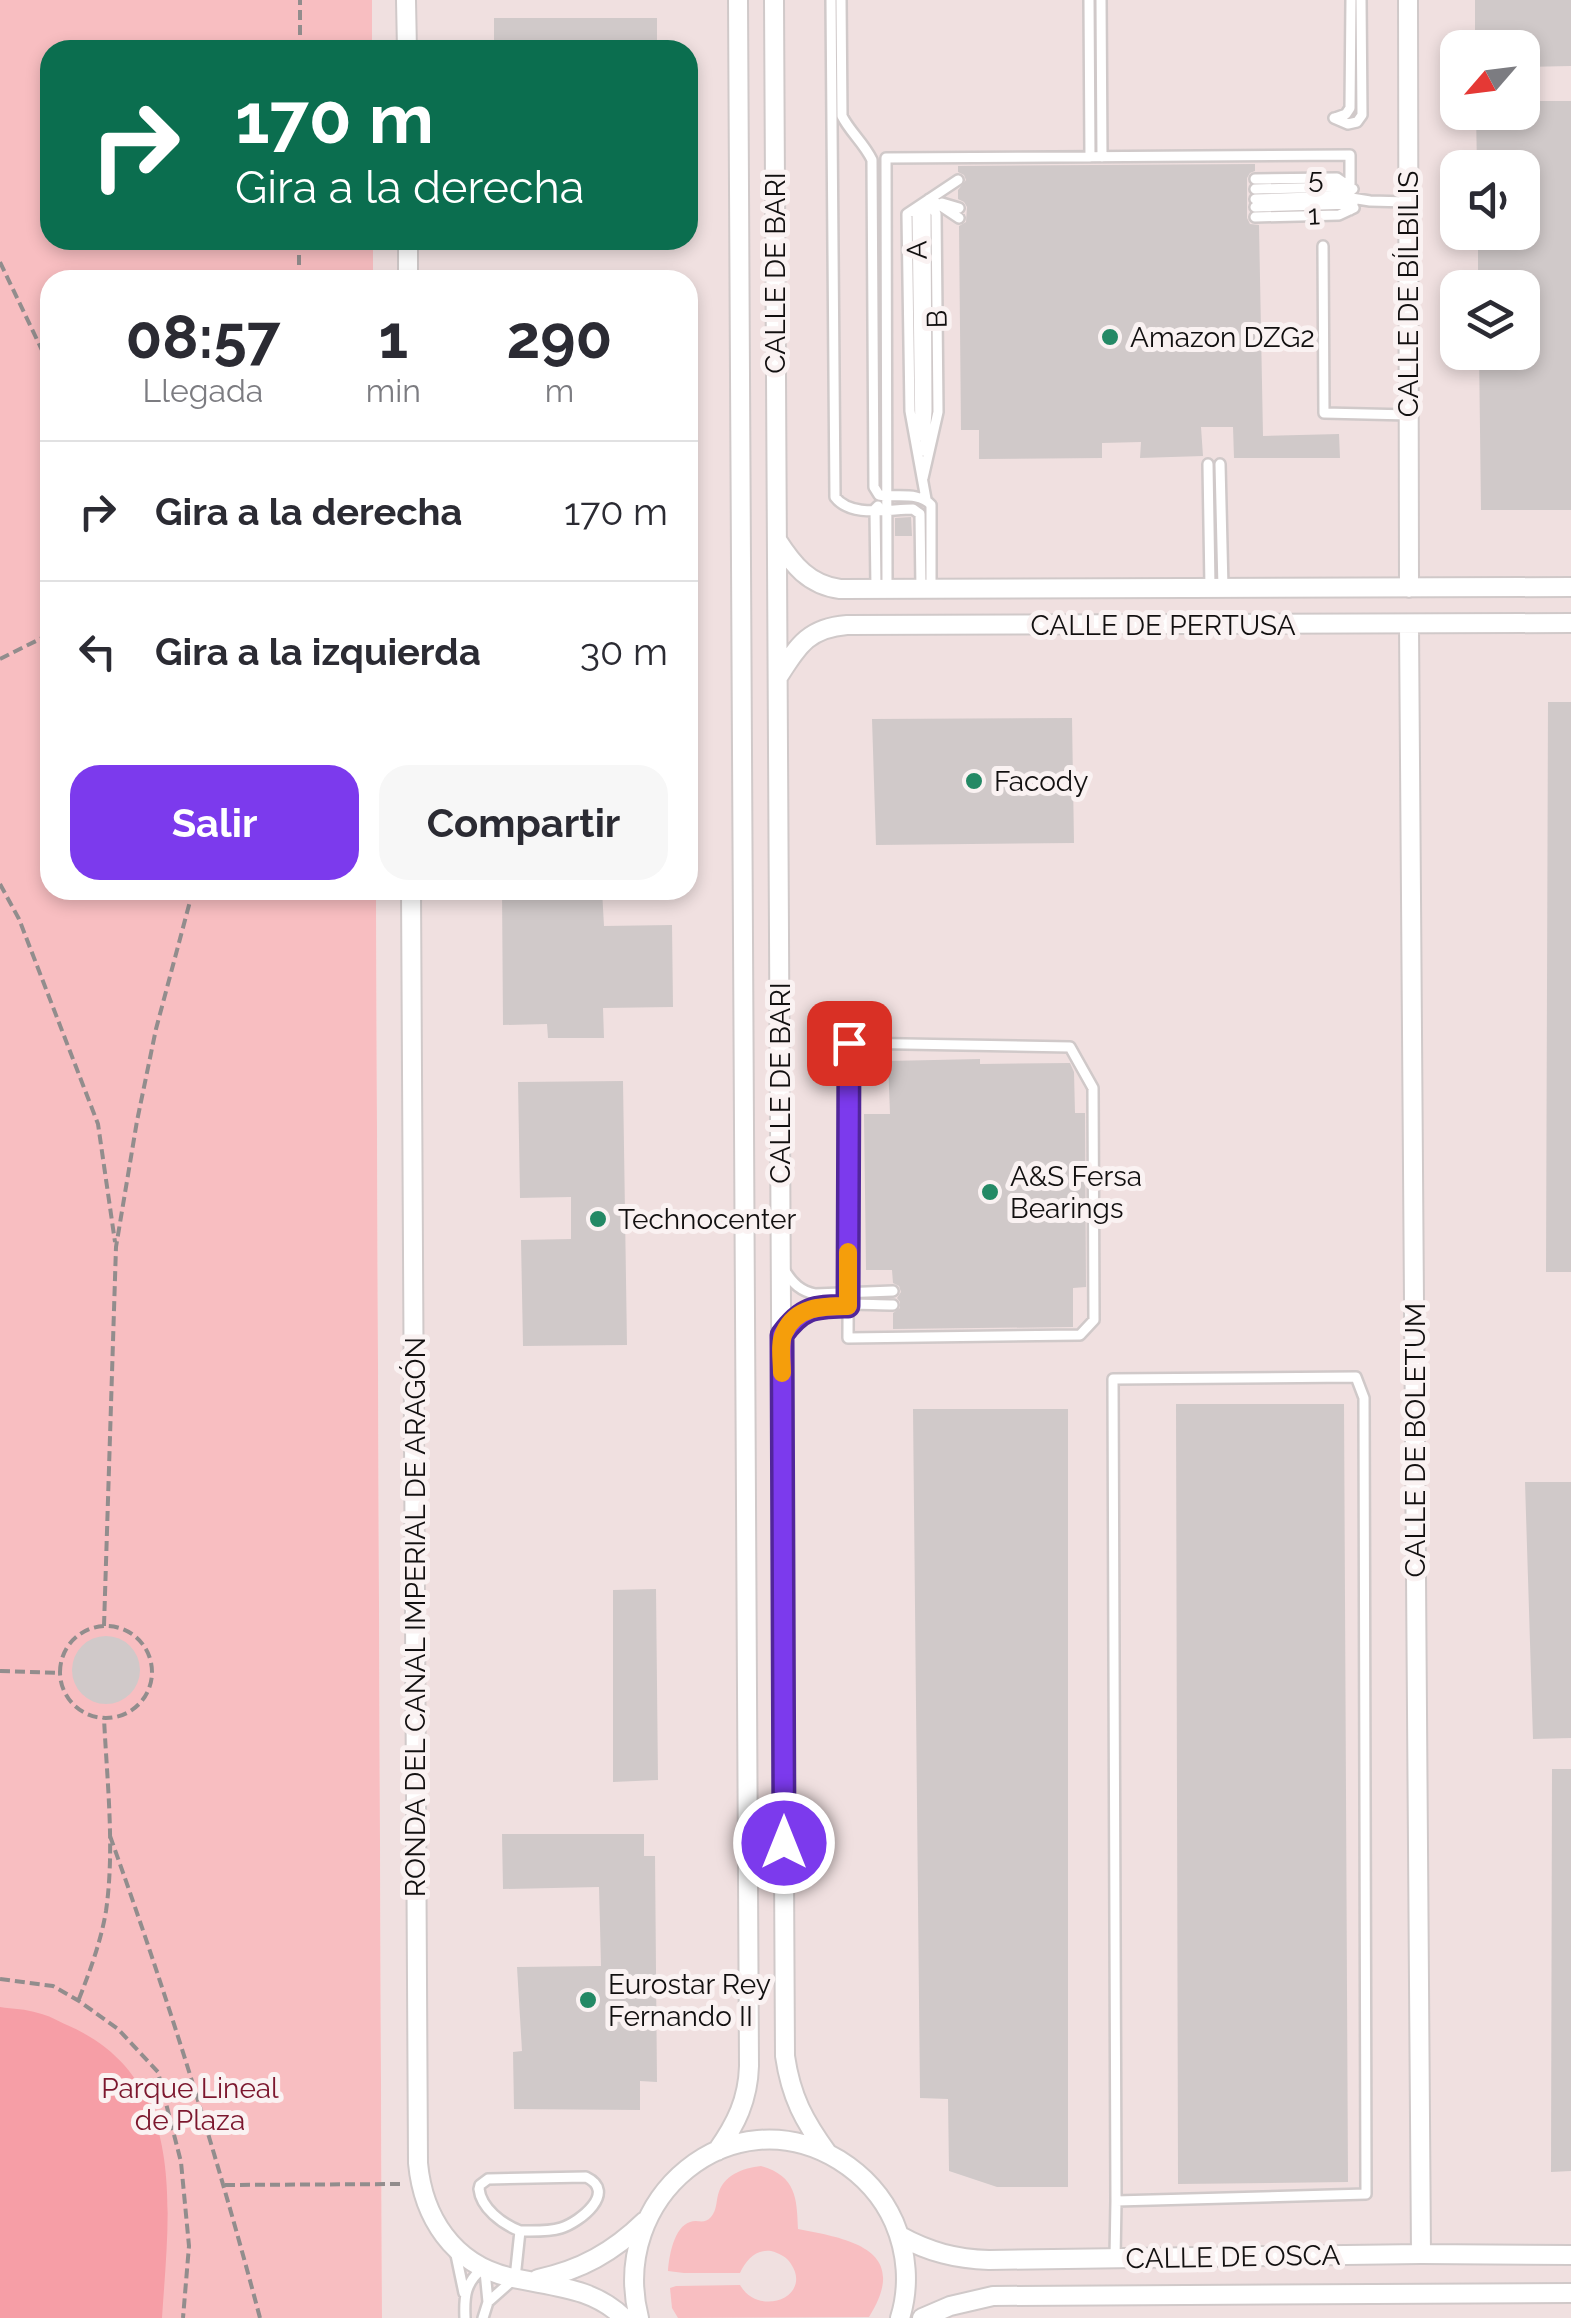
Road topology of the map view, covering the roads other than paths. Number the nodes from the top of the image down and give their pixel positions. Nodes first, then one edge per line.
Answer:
1 (406, 0) edge
2 (738, 0) edge
3 (774, 0) edge
4 (831, 0) edge
5 (841, 0) edge
6 (1089, 0) edge
7 (1101, 0) edge
8 (1350, 0) edge
9 (1362, 0) edge
10 (1408, 0) edge
11 (406, 40) edge
12 (1090, 157) junction
13 (1102, 157) junction
14 (1255, 198) junction
15 (1350, 198) junction
16 (930, 199) junction
17 (958, 199) junction
18 (1370, 201) junction
19 (1408, 202) junction
20 (1323, 246) dead end
21 (1409, 416) junction
22 (1208, 464) dead end
23 (1220, 464) dead end
24 (922, 484) junction
25 (887, 496) junction
26 (923, 498) junction
27 (881, 509) junction
28 (920, 514) junction
29 (777, 540) junction
30 (1571, 587) edge
31 (926, 588) junction
32 (1216, 588) junction
33 (1410, 588) junction
34 (881, 589) junction
35 (1571, 624) edge
36 (1409, 625) junction
37 (778, 678) junction
38 (411, 900) edge
39 (782, 1265) junction
40 (893, 1292) dead end
41 (848, 1293) junction
42 (893, 1304) dead end
43 (848, 1306) junction
44 (782, 1335) junction
45 (717, 2152) junction
46 (828, 2154) junction
47 (1116, 2201) junction
48 (646, 2220) junction
49 (520, 2231) junction
50 (900, 2236) junction
51 (454, 2247) junction
52 (1421, 2254) junction
53 (1571, 2255) edge
54 (1115, 2258) junction
55 (484, 2268) junction
56 (524, 2279) junction
57 (1571, 2293) edge
58 (464, 2294) junction
59 (488, 2302) junction
60 (465, 2318) edge
61 (483, 2318) edge
62 (624, 2318) edge
63 (640, 2318) edge
64 (900, 2318) edge
65 (922, 2318) edge

1 - 11 street
2 - 45 street, CALLE DE BARI
3 - 29 street, CALLE DE BARI
4 - 27 lane
5 - 25 lane
6 - 12 lane
7 - 13 lane
8 - 9 lane
10 - 19 street, CALLE DE BÍLBILIS
12 - 13 lane
12 - 25 lane
13 - 15 lane
14 - 15 lane
14 - 15 lane, 1
14 - 15 lane, 5
15 - 18 lane, 1
15 - 18 lane
16 - 17 lane
16 - 17 lane
16 - 17 lane
16 - 24 lane, B
16 - 24 lane, A
18 - 19 lane
19 - 21 street, CALLE DE BÍLBILIS
20 - 21 lane
21 - 33 street, CALLE DE BÍLBILIS
22 - 32 lane
23 - 32 lane
24 - 26 lane
25 - 26 lane
25 - 27 lane
26 - 28 lane
26 - 31 lane
27 - 28 lane
27 - 34 lane
28 - 31 lane
29 - 34 street, CALLE DE PERTUSA
29 - 37 street, CALLE DE BARI
30 - 33 street, CALLE DE PERTUSA
31 - 32 street, CALLE DE PERTUSA
31 - 34 street, CALLE DE PERTUSA
32 - 33 street, CALLE DE PERTUSA
35 - 36 street, CALLE DE PERTUSA
36 - 37 street, CALLE DE PERTUSA
36 - 52 street, CALLE DE BOLETUM
37 - 39 street, CALLE DE BARI
38 - 51 street, RONDA DEL CANAL IMPERIAL DE ARAGÓN
39 - 41 lane
39 - 44 street, CALLE DE BARI
40 - 41 lane
41 - 43 lane
41 - 43 lane
42 - 43 lane
43 - 44 lane
44 - 46 street, CALLE DE BARI
45 - 46 street
45 - 48 street
46 - 50 street
47 - 47 lane
47 - 54 lane
48 - 56 street
48 - 63 street
49 - 49 lane
49 - 56 lane
50 - 54 street, CALLE DE OSCA
50 - 64 street
51 - 55 street, RONDA DEL CANAL IMPERIAL DE ARAGÓN
51 - 58 lane
52 - 53 street, CALLE DE OSCA
52 - 54 street, CALLE DE OSCA
55 - 56 street, RONDA DEL CANAL IMPERIAL DE ARAGÓN
55 - 58 lane
55 - 59 lane
56 - 59 lane
56 - 62 street, RONDA DEL CANAL IMPERIAL DE ARAGÓN
57 - 65 street, CALLE DE OSCA
58 - 60 lane
59 - 61 lane

